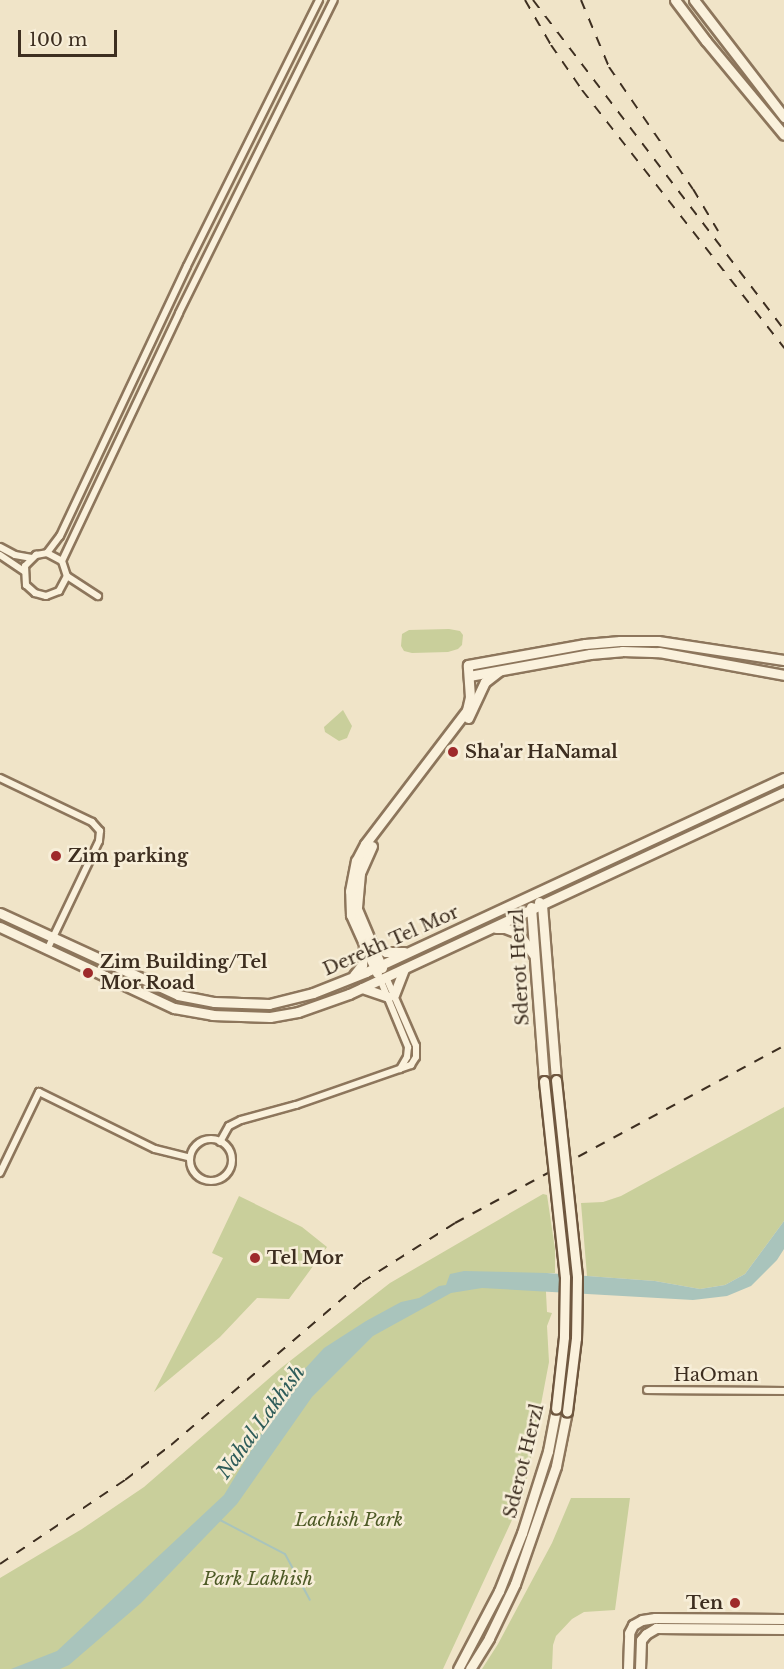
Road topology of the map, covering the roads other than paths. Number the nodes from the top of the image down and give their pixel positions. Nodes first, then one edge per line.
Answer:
1 (319, 0) edge
2 (334, 0) edge
3 (675, 0) edge
4 (694, 0) edge
5 (784, 117) edge
6 (784, 135) edge
7 (0, 547) edge
8 (47, 553) junction
9 (0, 555) edge
10 (32, 558) junction
11 (62, 561) junction
12 (24, 571) junction
13 (67, 576) junction
14 (98, 596) dead end
15 (784, 660) edge
16 (499, 671) junction
17 (473, 675) junction
18 (784, 675) edge
19 (477, 699) junction
20 (0, 777) edge
21 (784, 778) edge
22 (784, 792) edge
23 (533, 896) junction
24 (542, 905) junction
25 (531, 910) junction
26 (0, 913) edge
27 (0, 927) edge
28 (491, 929) junction
29 (52, 938) junction
30 (367, 943) junction
31 (47, 950) junction
32 (409, 952) junction
33 (534, 956) junction
34 (378, 966) junction
35 (404, 969) junction
36 (351, 978) junction
37 (383, 978) junction
38 (362, 988) junction
39 (391, 996) junction
40 (220, 1142) junction
41 (190, 1158) junction
42 (0, 1173) edge
43 (647, 1390) dead end
44 (784, 1391) edge
45 (784, 1619) edge
46 (784, 1629) edge
47 (458, 1669) edge
48 (470, 1669) edge
49 (628, 1669) edge
50 (640, 1669) edge

1 - 8 street
2 - 11 street
3 - 6 street
4 - 5 street
7 - 10 street
8 - 10 street
8 - 11 street
9 - 12 street
10 - 12 street
11 - 13 street
12 - 13 street
13 - 14 street
15 - 17 street
16 - 17 street
16 - 18 street
16 - 19 street
17 - 19 street
17 - 30 street
19 - 30 street
20 - 29 street
21 - 23 street, Derekh Tel Mor
22 - 24 street, Derekh Tel Mor
23 - 24 street, Sderot Herzl
23 - 25 street, Sderot Herzl
23 - 32 street, Derekh Tel Mor
24 - 25 street, Derekh Tel Mor
24 - 48 street, Sderot Herzl, bridge
25 - 28 street, Derekh Tel Mor
25 - 33 street, Sderot Herzl
26 - 29 street, Derekh Tel Mor
27 - 31 street, Derekh Tel Mor
28 - 33 street
28 - 35 street, Derekh Tel Mor
29 - 31 street
29 - 36 street, Derekh Tel Mor
30 - 32 street
30 - 34 street
30 - 36 street
31 - 38 street, Derekh Tel Mor
32 - 34 street, Derekh Tel Mor
33 - 47 street, Sderot Herzl, bridge
34 - 36 street, Derekh Tel Mor
34 - 37 street
35 - 37 street, Derekh Tel Mor
35 - 39 street
37 - 38 street, Derekh Tel Mor
37 - 39 street
38 - 39 street
39 - 40 street
40 - 41 street
40 - 41 street
41 - 42 street
43 - 44 street, HaOman
45 - 49 street
46 - 50 street

